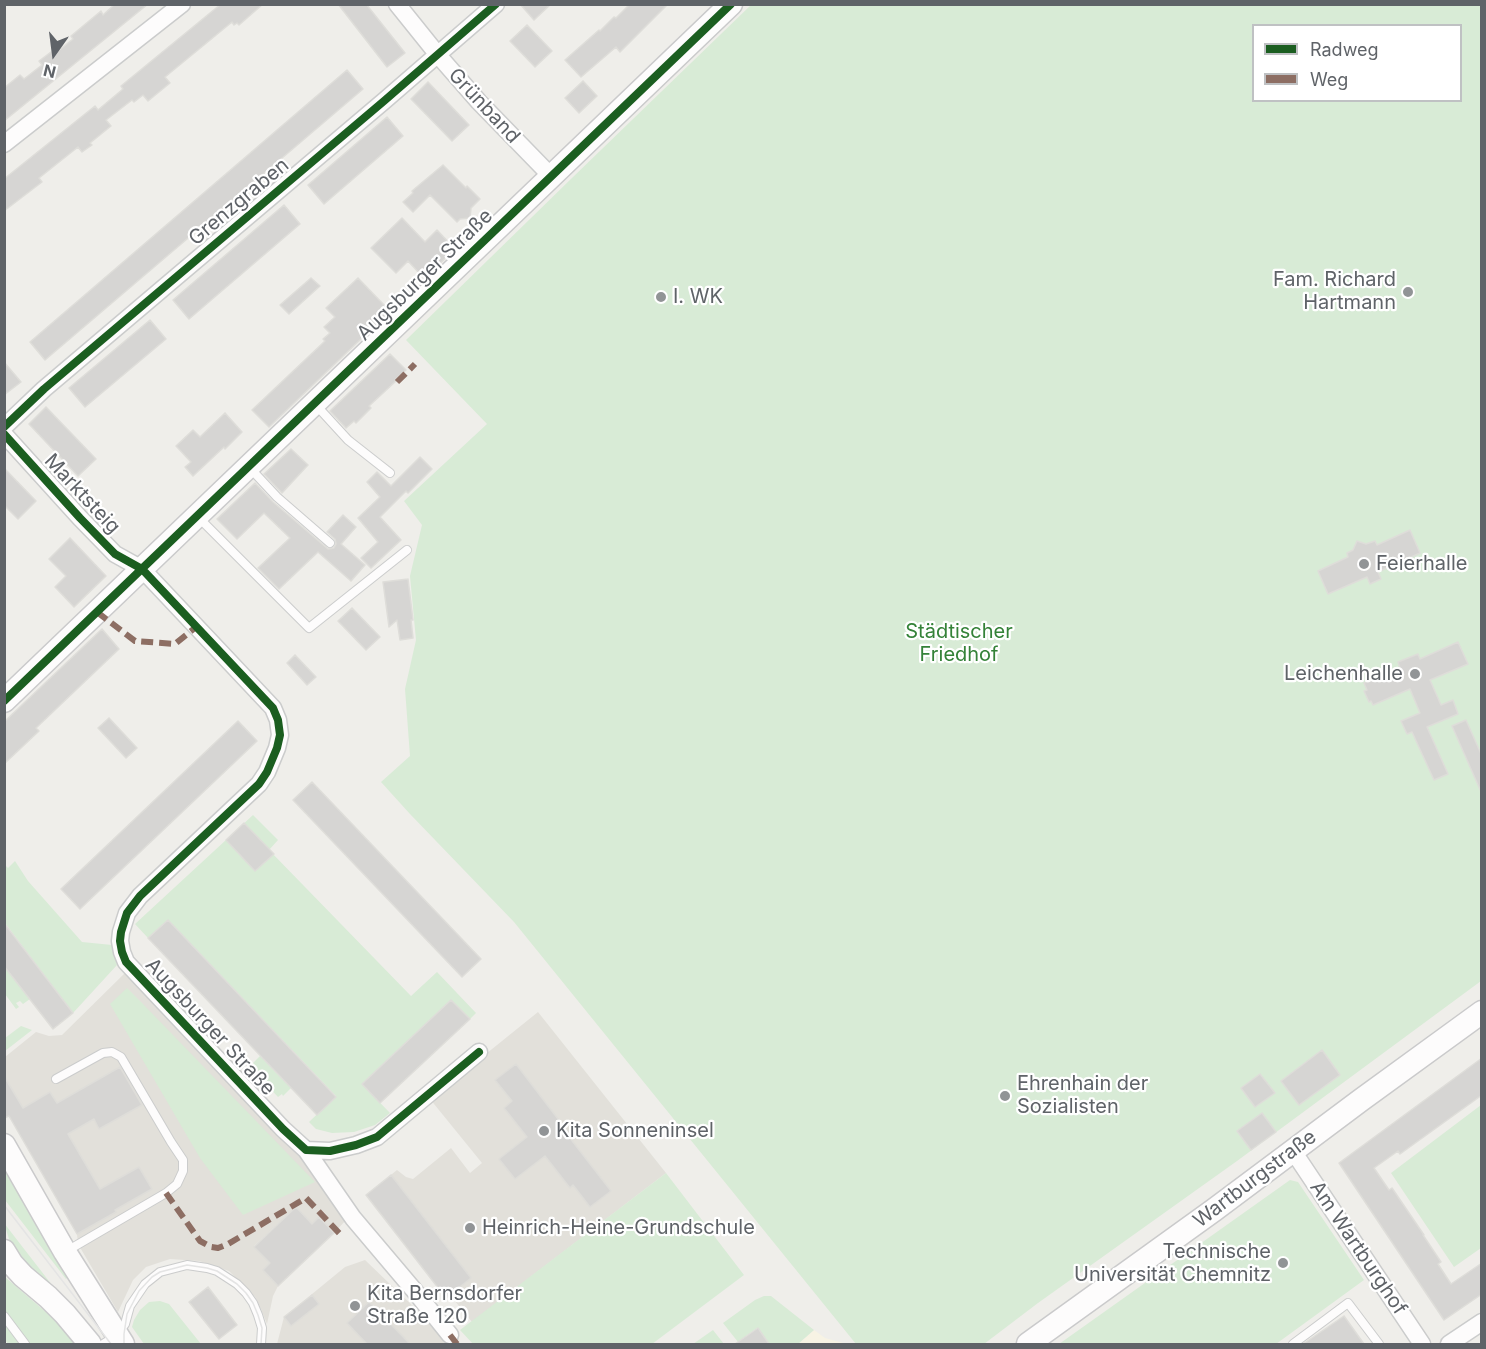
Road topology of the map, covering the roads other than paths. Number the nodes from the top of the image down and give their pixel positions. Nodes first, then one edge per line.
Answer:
1 (182, 4) edge
2 (397, 4) edge
3 (496, 4) edge
4 (731, 4) edge
5 (438, 55) junction
6 (4, 144) edge
7 (551, 176) junction
8 (314, 404) junction
9 (4, 427) edge
10 (4, 434) edge
11 (249, 467) junction
12 (390, 472) dead end
13 (197, 516) junction
14 (330, 543) dead end
15 (406, 550) dead end
16 (142, 569) junction
17 (4, 701) edge
18 (1482, 1012) edge
19 (479, 1052) dead end
20 (56, 1079) dead end
21 (4, 1145) edge
22 (306, 1150) junction
23 (1293, 1151) junction
24 (4, 1251) edge
25 (65, 1252) junction
26 (4, 1316) edge
27 (1482, 1322) edge
28 (450, 1335) dead end
29 (114, 1341) edge
30 (26, 1344) edge
31 (90, 1344) edge
32 (261, 1344) edge
33 (1028, 1344) edge
34 (1293, 1344) edge
35 (1379, 1344) edge
36 (1422, 1344) edge
37 (1449, 1344) edge

1 - 6 street
2 - 5 street, Grünband
3 - 5 street, Grenzgraben
4 - 7 street, Augsburger Straße
5 - 7 street, Grünband
5 - 9 street, Grenzgraben
7 - 8 street, Augsburger Straße
8 - 11 street, Augsburger Straße
8 - 12 lane
10 - 16 street, Marktsteig
11 - 13 street, Augsburger Straße
11 - 14 lane
13 - 15 lane
13 - 16 street, Augsburger Straße
16 - 17 street, Augsburger Straße
16 - 22 street, Augsburger Straße
18 - 23 street, Wartburgstraße
19 - 22 street
20 - 25 lane
21 - 25 street
22 - 28 street, Augsburger Straße
23 - 33 street, Wartburgstraße
23 - 36 street, Am Wartburghof
24 - 31 street
25 - 29 street
26 - 30 lane
27 - 37 street
29 - 32 lane
34 - 35 lane

